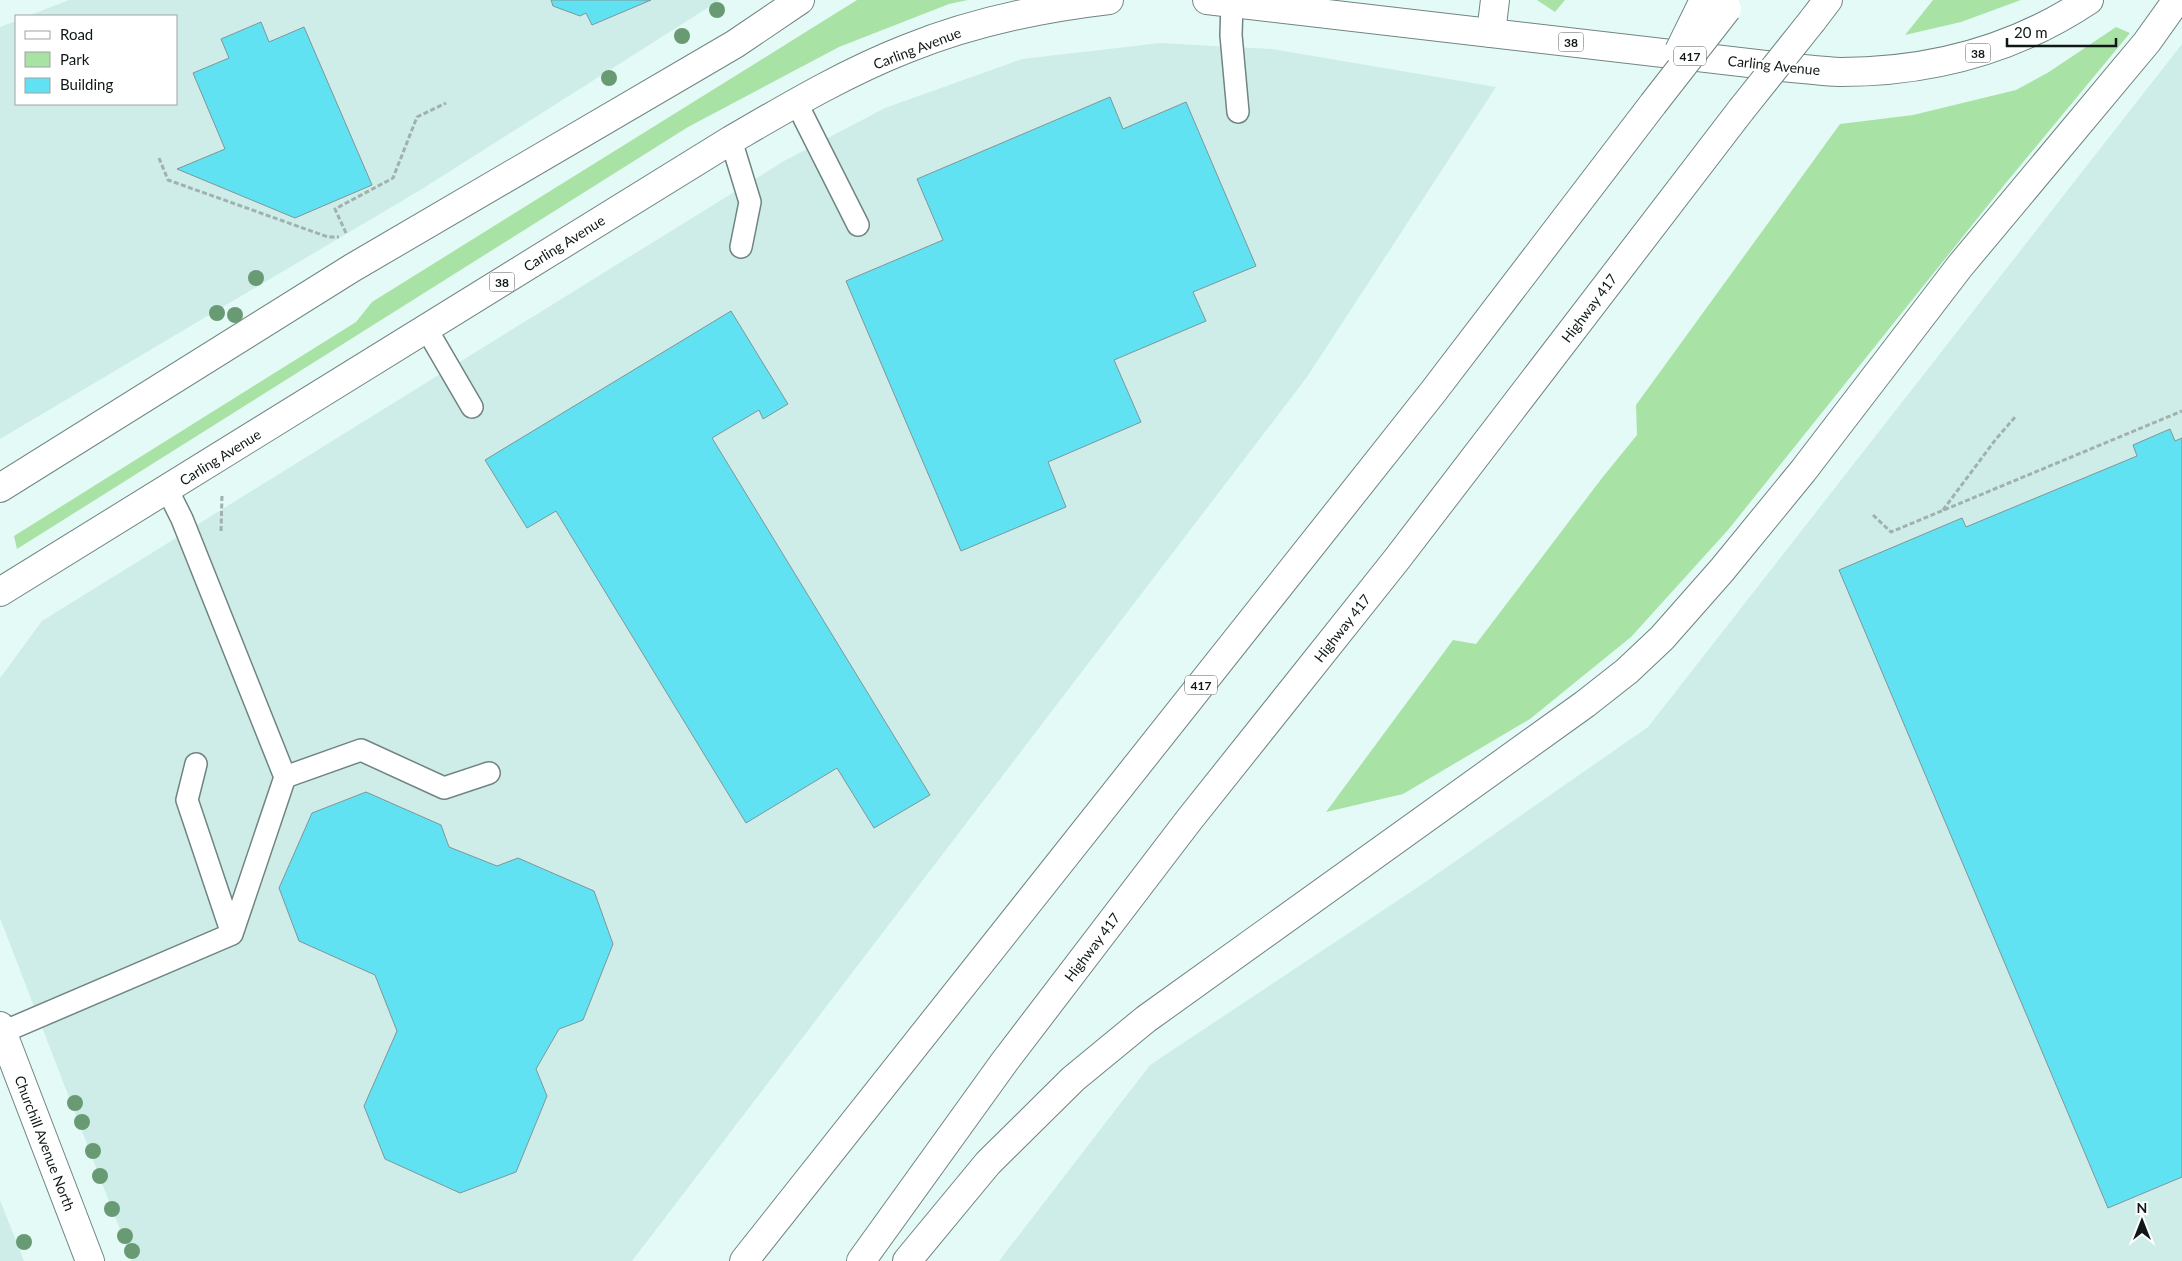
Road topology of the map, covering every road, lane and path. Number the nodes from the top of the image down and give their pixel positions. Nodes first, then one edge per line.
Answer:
1 (800, 0) edge
2 (1109, 0) edge
3 (1495, 0) edge
4 (1828, 0) edge
5 (2089, 0) edge
6 (2177, 0) edge
7 (1219, 1) edge
8 (1721, 3) edge
9 (1491, 33) junction
10 (796, 102) junction
11 (446, 103) dead end
12 (1238, 112) dead end
13 (731, 140) junction
14 (160, 158) dead end
15 (858, 225) dead end
16 (741, 247) dead end
17 (426, 328) junction
18 (472, 407) dead end
19 (2182, 411) edge
20 (2016, 416) dead end
21 (0, 488) edge
22 (167, 489) junction
23 (1943, 511) junction
24 (1873, 515) dead end
25 (0, 592) edge
26 (196, 764) dead end
27 (489, 773) dead end
28 (285, 778) junction
29 (232, 934) junction
30 (1, 1029) edge
31 (90, 1261) edge
32 (744, 1261) edge
33 (861, 1261) edge
34 (907, 1261) edge

1 - 21 main road
2 - 10 main road, Carling Avenue / 38
3 - 9 main road
4 - 33 main road, Highway 417, bridge
5 - 9 main road, Carling Avenue / 38
6 - 34 main road
7 - 9 main road, Carling Avenue / 38
7 - 12 lane
8 - 32 main road, 417, bridge
10 - 13 main road, Carling Avenue / 38
10 - 15 lane
11 - 14 path
13 - 16 lane
13 - 17 main road, Carling Avenue / 38
17 - 18 lane
17 - 22 main road, Carling Avenue / 38
19 - 23 path
20 - 23 path
22 - 25 main road, Carling Avenue / 38
22 - 28 lane
23 - 24 path
26 - 29 lane
27 - 28 lane
28 - 29 lane
29 - 30 lane
30 - 31 main road, Churchill Avenue North

